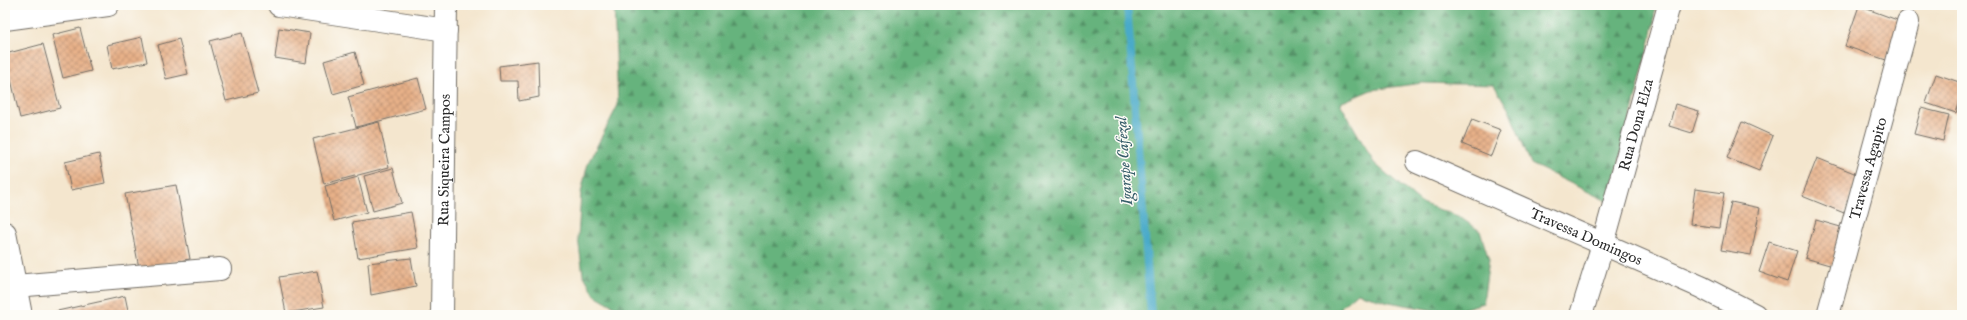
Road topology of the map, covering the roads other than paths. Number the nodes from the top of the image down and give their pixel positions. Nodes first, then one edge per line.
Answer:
1 (108, 5) edge
2 (279, 5) edge
3 (446, 5) edge
4 (1668, 5) edge
5 (5, 20) edge
6 (1908, 22) dead end
7 (446, 30) junction
8 (1417, 162) dead end
9 (5, 233) edge
10 (1603, 244) junction
11 (220, 269) dead end
12 (15, 286) junction
13 (20, 315) edge
14 (442, 315) edge
15 (1581, 315) edge
16 (1755, 315) edge
17 (1828, 315) edge

1 - 5 street
2 - 7 street
3 - 7 street, Rua Siqueira Campos
4 - 10 street, Rua Dona Elza
6 - 17 street, Travessa Agapito
7 - 14 street, Rua Siqueira Campos
8 - 10 street, Travessa Domingos
9 - 12 street
10 - 15 street, Rua Dona Elza
10 - 16 street, Travessa Domingos
11 - 12 street
12 - 13 street

